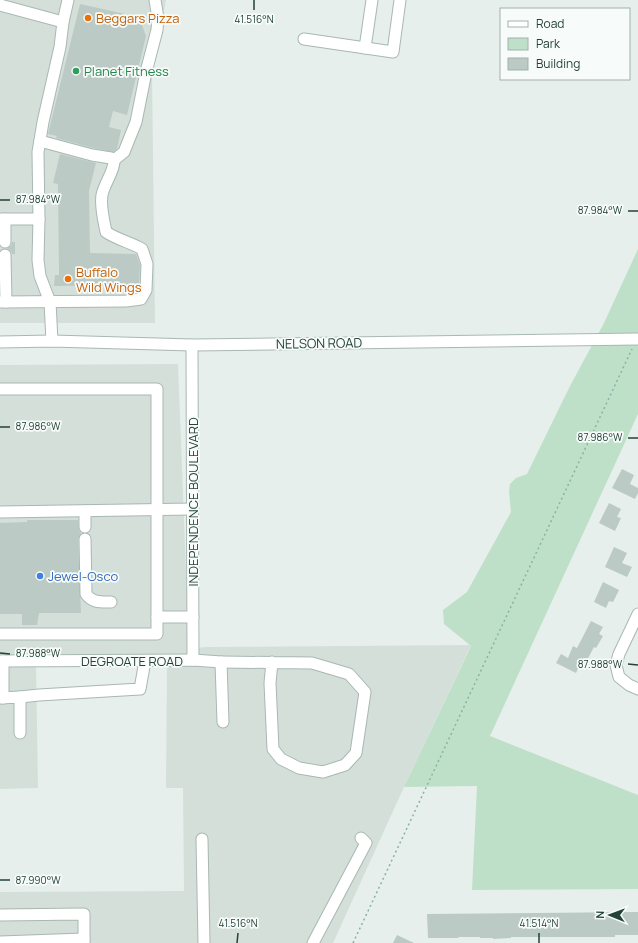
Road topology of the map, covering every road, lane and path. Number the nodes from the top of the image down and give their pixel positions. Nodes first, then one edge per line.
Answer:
1 (68, 0) edge
2 (155, 0) edge
3 (372, 0) edge
4 (400, 0) edge
5 (0, 5) edge
6 (63, 22) junction
7 (304, 39) dead end
8 (365, 48) junction
9 (40, 141) junction
10 (114, 160) junction
11 (2, 219) edge
12 (39, 219) junction
13 (5, 242) dead end
14 (5, 254) dead end
15 (3, 302) edge
16 (50, 302) junction
17 (638, 339) edge
18 (52, 341) junction
19 (0, 342) edge
20 (192, 344) junction
21 (631, 352) dead end
22 (0, 389) edge
23 (193, 509) junction
24 (158, 510) junction
25 (85, 511) junction
26 (0, 512) edge
27 (85, 527) dead end
28 (85, 539) dead end
29 (111, 602) dead end
30 (638, 614) edge
31 (157, 617) junction
32 (193, 617) junction
33 (0, 634) edge
34 (193, 660) junction
35 (1, 661) edge
36 (145, 661) junction
37 (221, 662) junction
38 (272, 662) junction
39 (638, 689) edge
40 (2, 698) edge
41 (20, 698) junction
42 (223, 722) dead end
43 (20, 733) dead end
44 (361, 838) dead end
45 (202, 839) dead end
46 (0, 915) edge
47 (84, 941) edge
48 (0, 942) edge
49 (204, 943) edge
50 (313, 943) edge
51 (353, 943) edge

1 - 6 street
2 - 10 street
3 - 8 street
4 - 8 street
5 - 6 street
6 - 9 street
7 - 8 street
9 - 10 street
9 - 12 street
10 - 16 street
11 - 12 street
11 - 13 street
12 - 16 street
14 - 15 street
15 - 16 street
16 - 18 street
17 - 20 street, NELSON ROAD
18 - 19 street, NELSON ROAD
18 - 20 street, NELSON ROAD
20 - 23 street, INDEPENDENCE BOULEVARD
21 - 51 path
22 - 24 street
23 - 24 street
23 - 32 street, INDEPENDENCE BOULEVARD
24 - 25 street
24 - 31 street
25 - 26 street
25 - 27 street
28 - 29 street
30 - 39 street
31 - 32 street
31 - 33 street
32 - 34 street, INDEPENDENCE BOULEVARD
34 - 36 street, DEGROATE ROAD
34 - 37 street, DEGROATE ROAD
35 - 36 street, DEGROATE ROAD
35 - 40 street
36 - 41 street
37 - 38 street, DEGROATE ROAD
37 - 42 street
38 - 38 street
40 - 41 street
41 - 43 street
44 - 50 street
45 - 49 street
46 - 47 street
47 - 48 street

